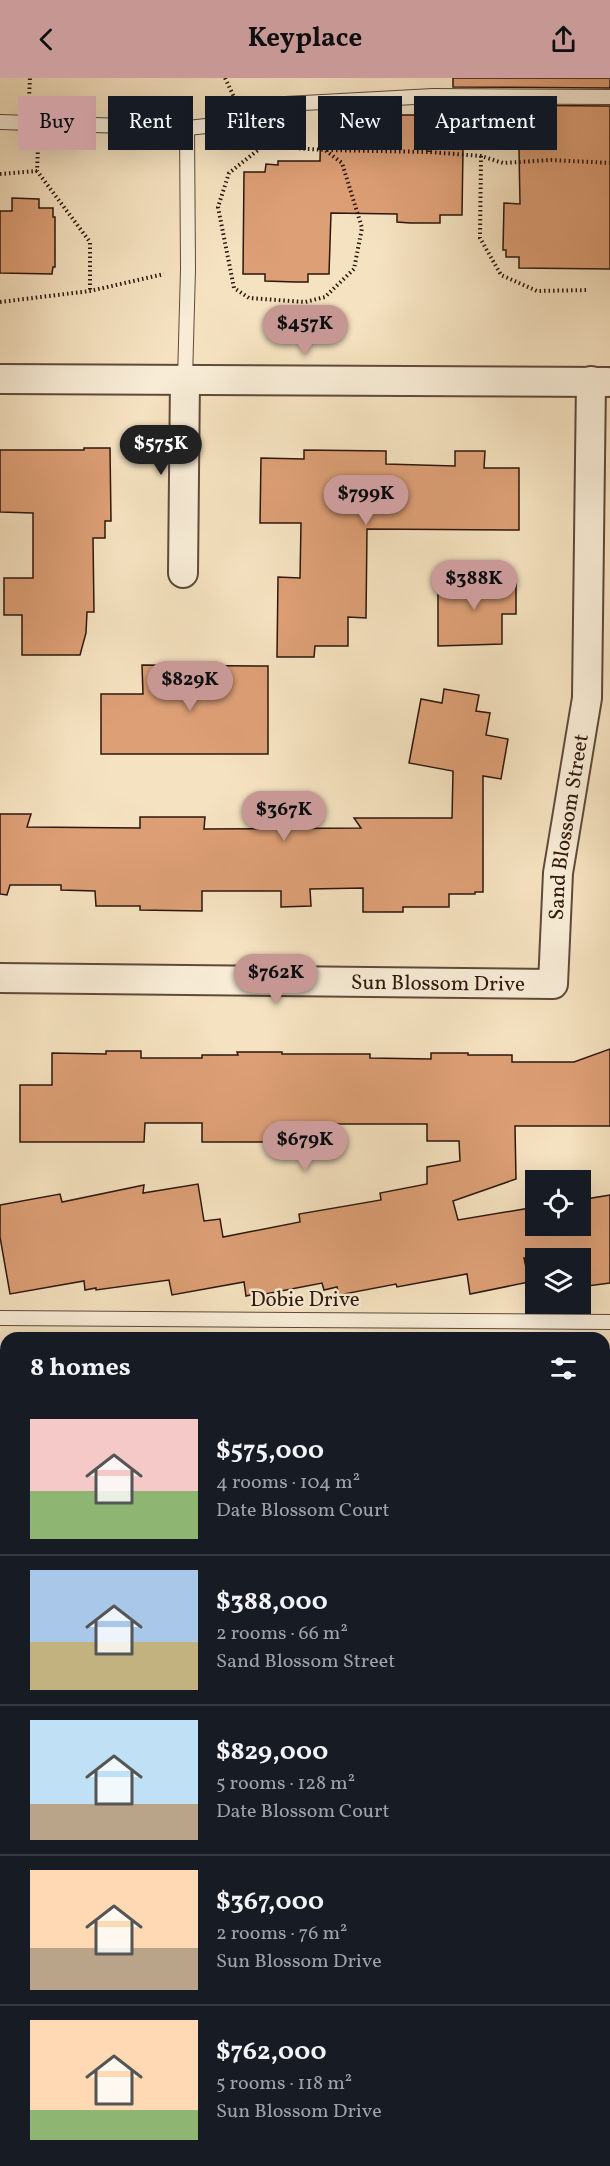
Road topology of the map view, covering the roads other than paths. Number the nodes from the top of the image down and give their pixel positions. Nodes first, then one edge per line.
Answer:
1 (610, 97) edge
2 (0, 122) edge
3 (108, 125) edge
4 (193, 127) edge
5 (187, 150) edge
6 (0, 379) edge
7 (185, 379) junction
8 (600, 381) edge
9 (183, 573) dead end
10 (0, 978) edge
11 (553, 984) joint
12 (0, 1318) edge
13 (610, 1322) edge

1 - 4 lane
2 - 3 lane
5 - 7 lane
6 - 7 street
7 - 8 street
7 - 9 street
8 - 11 street, Sand Blossom Street
10 - 11 street, Sun Blossom Drive
12 - 13 lane, Dobie Drive

